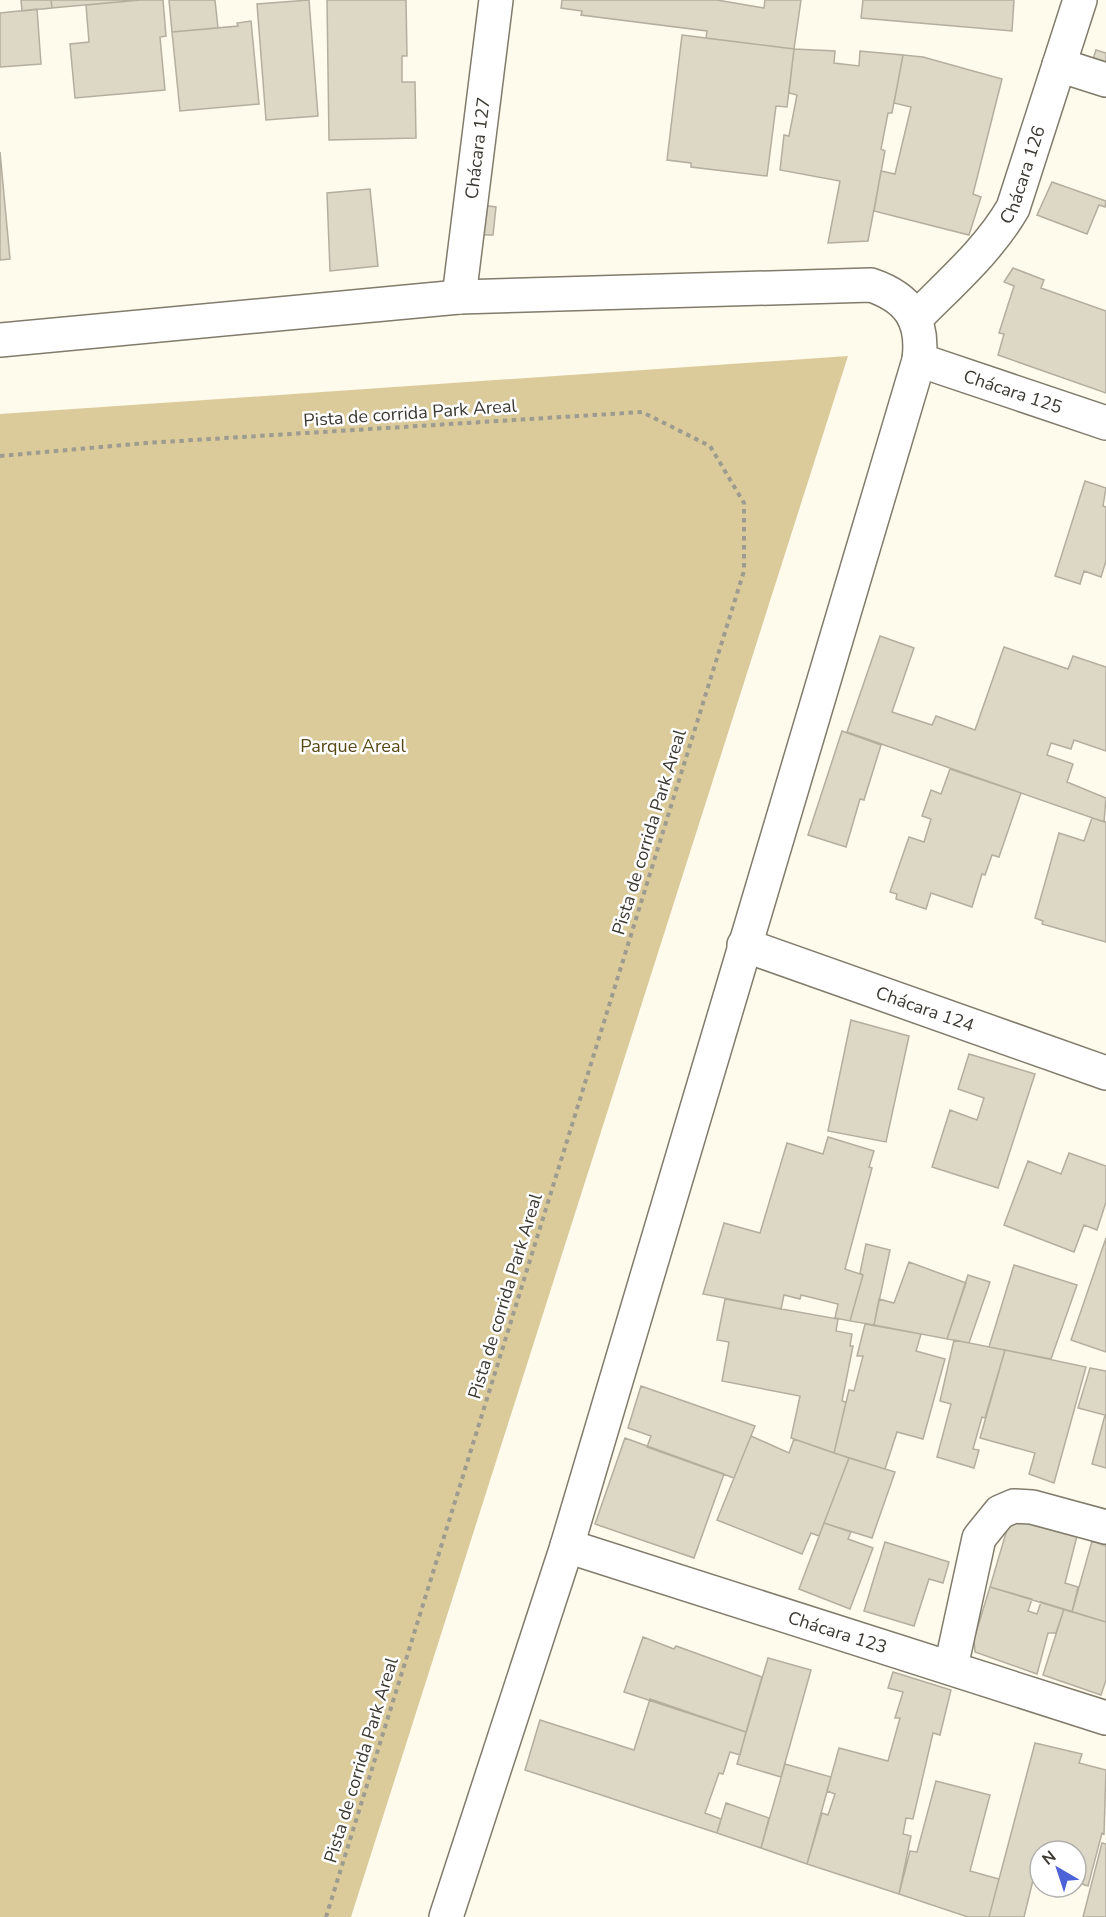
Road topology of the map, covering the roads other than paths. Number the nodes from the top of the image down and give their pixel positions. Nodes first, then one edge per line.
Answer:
1 (496, 0) edge
2 (1080, 0) edge
3 (1059, 65) junction
4 (1106, 80) edge
5 (459, 297) junction
6 (915, 319) junction
7 (0, 340) edge
8 (919, 360) junction
9 (1106, 423) edge
10 (744, 945) junction
11 (1106, 1072) edge
12 (1106, 1527) edge
13 (567, 1546) junction
14 (951, 1667) junction
15 (1106, 1718) edge
16 (446, 1917) edge

1 - 5 street, Chácara 127
2 - 3 street, Chácara 126
3 - 4 street
3 - 6 street, Chácara 126
5 - 6 street
5 - 7 street
6 - 8 street
8 - 9 street, Chácara 125
8 - 10 street
10 - 11 street, Chácara 124
10 - 13 street
12 - 14 street
13 - 14 street, Chácara 123
13 - 16 street
14 - 15 street, Chácara 123

